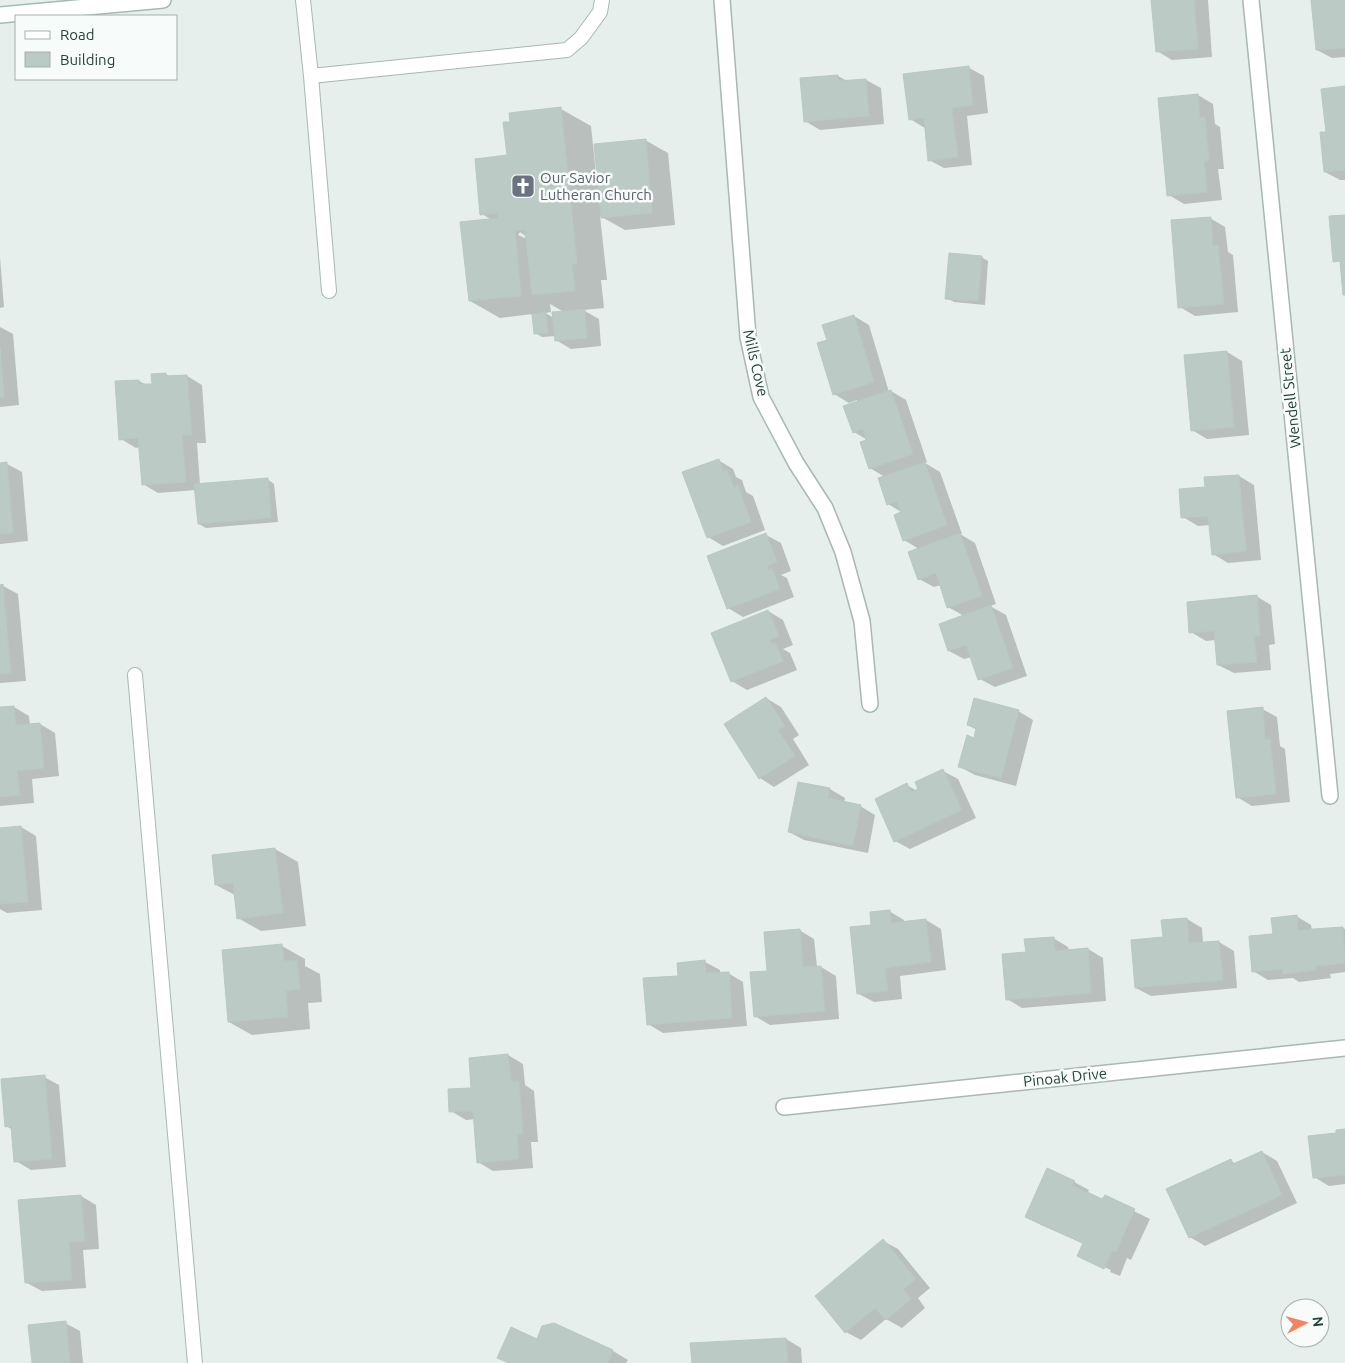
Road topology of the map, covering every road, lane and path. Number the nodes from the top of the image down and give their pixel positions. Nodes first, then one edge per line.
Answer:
1 (163, 0) edge
2 (303, 0) edge
3 (602, 0) edge
4 (722, 0) edge
5 (1251, 0) edge
6 (0, 15) edge
7 (311, 76) junction
8 (329, 291) dead end
9 (135, 675) dead end
10 (870, 704) dead end
11 (1330, 796) dead end
12 (1345, 1048) edge
13 (784, 1107) dead end
14 (196, 1363) edge

1 - 6 street
2 - 7 lane
3 - 7 lane
4 - 10 street, Mills Cove
5 - 11 street, Wendell Street
7 - 8 lane
9 - 14 lane
12 - 13 street, Pinoak Drive

